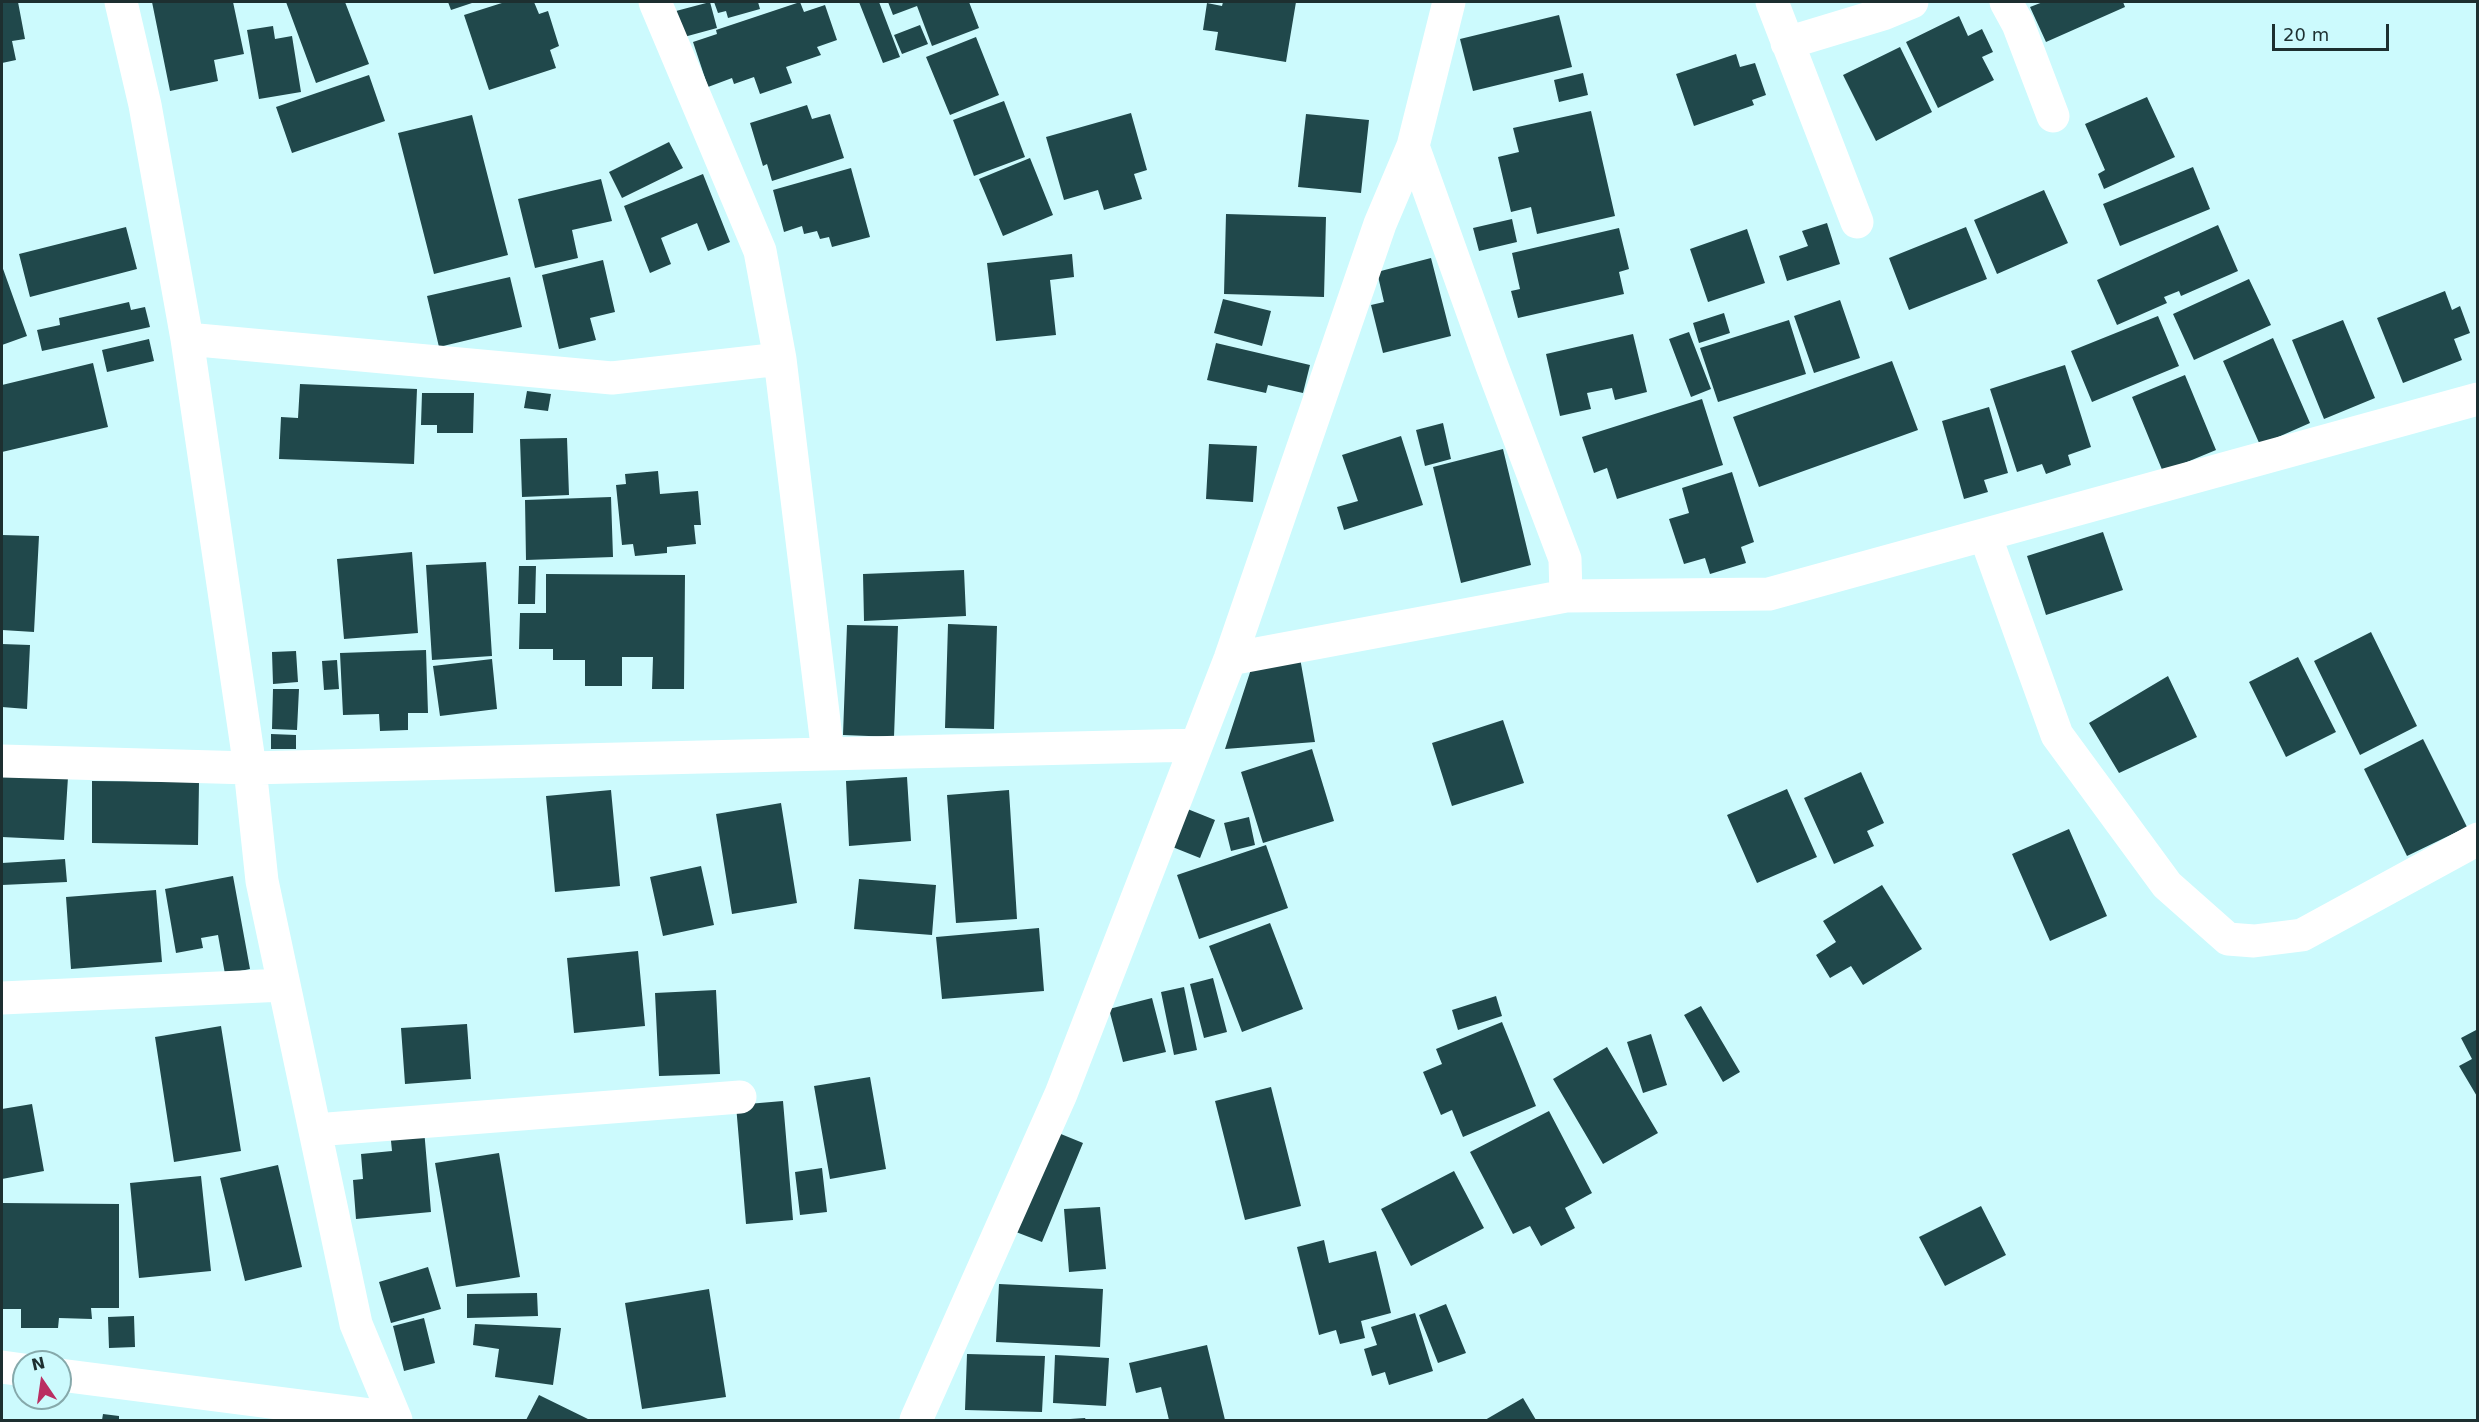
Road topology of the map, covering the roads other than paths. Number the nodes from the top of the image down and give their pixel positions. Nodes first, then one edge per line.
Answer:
1 (121, 2) edge
2 (655, 2) edge
3 (1449, 2) edge
4 (1772, 2) edge
5 (1912, 2) edge
6 (2006, 2) edge
7 (1788, 43) junction
8 (2054, 116) dead end
9 (1413, 146) junction
10 (1857, 222) dead end
11 (187, 339) junction
12 (780, 359) junction
13 (2478, 399) edge
14 (1985, 535) junction
15 (1566, 596) junction
16 (1230, 659) junction
17 (1196, 745) junction
18 (828, 753) junction
19 (2, 761) edge
20 (250, 768) junction
21 (2478, 839) edge
22 (284, 985) junction
23 (2, 998) edge
24 (740, 1097) dead end
25 (315, 1130) junction
26 (72, 1377) edge
27 (396, 1419) edge
28 (915, 1420) edge

1 - 11 street
2 - 12 street
3 - 9 street
4 - 7 street
5 - 7 street
6 - 8 street
7 - 10 street
9 - 15 street
9 - 16 street
11 - 12 street
11 - 20 street
12 - 18 street
13 - 14 street
14 - 15 street
14 - 21 street
15 - 16 street
16 - 17 street
17 - 18 street
17 - 28 street
18 - 20 street
19 - 20 street
20 - 22 street
22 - 23 street
22 - 25 street
24 - 25 street
25 - 27 street
26 - 27 street

